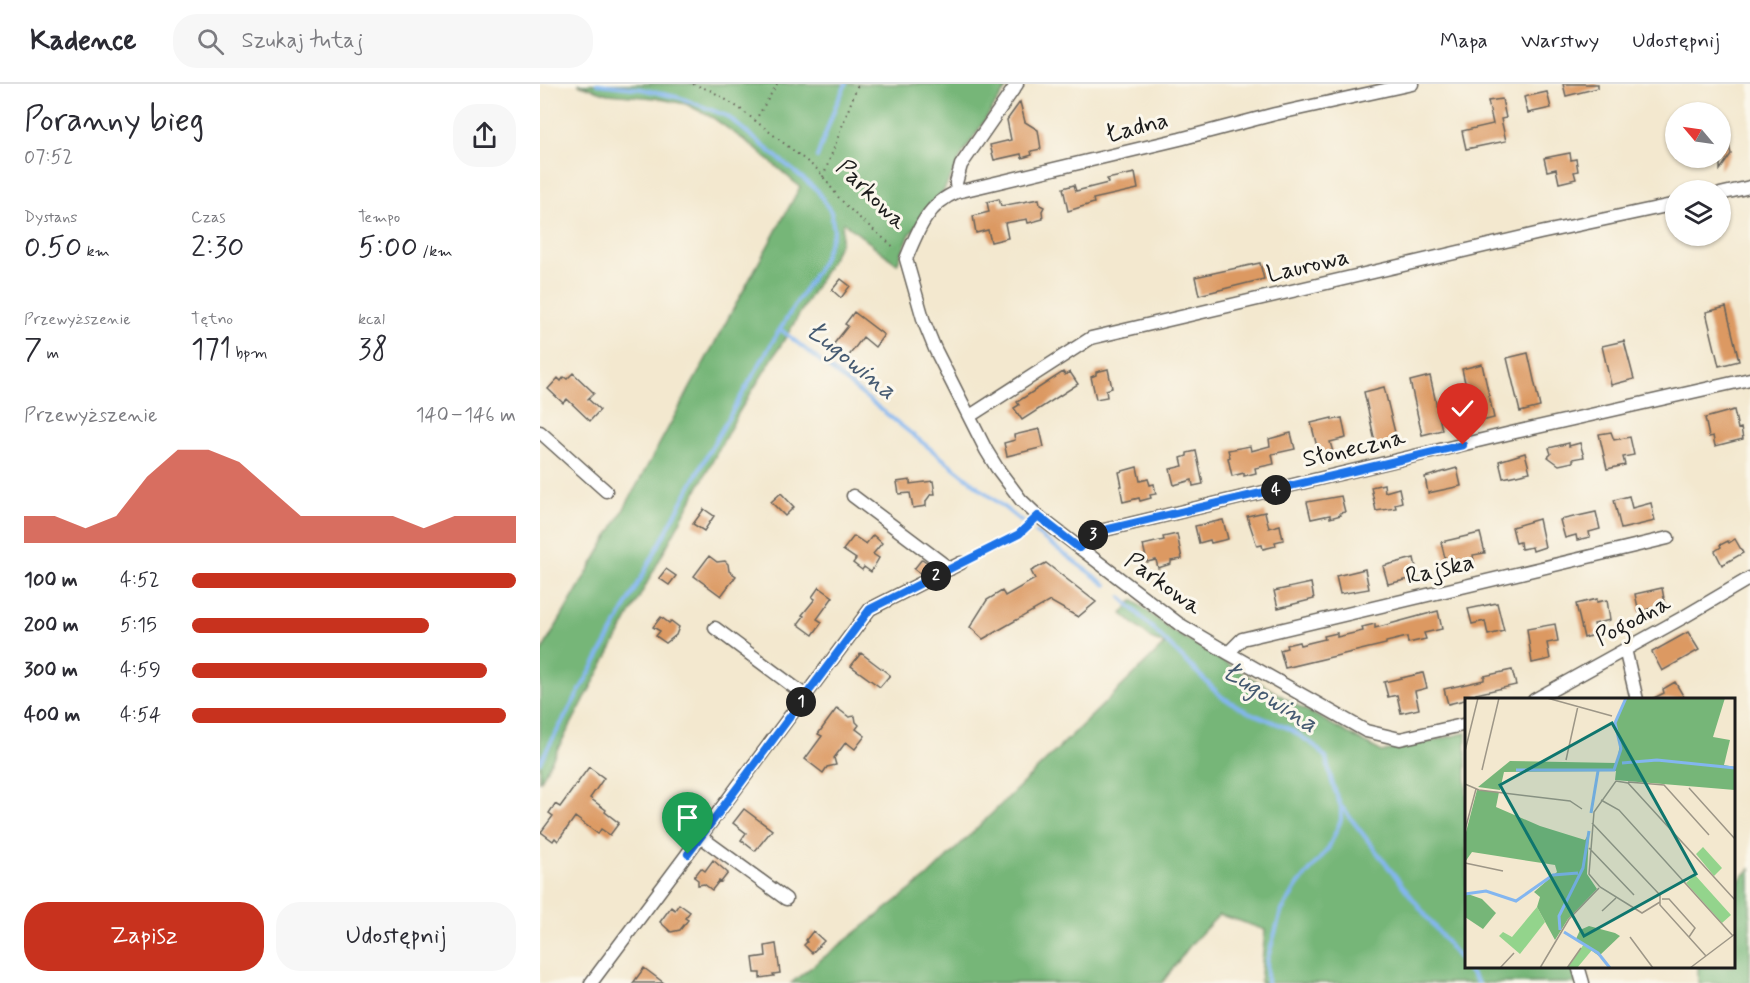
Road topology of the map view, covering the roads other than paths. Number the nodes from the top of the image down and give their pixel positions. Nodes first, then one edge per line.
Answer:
1 (1017, 84) edge
2 (1412, 84) edge
3 (1750, 187) edge
4 (1731, 191) edge
5 (957, 192) junction
6 (1665, 206) edge
7 (906, 259) joint
8 (1750, 379) edge
9 (970, 416) junction
10 (540, 432) edge
11 (606, 491) dead end
12 (853, 496) dead end
13 (1668, 538) dead end
14 (1079, 548) junction
15 (1750, 578) edge
16 (715, 628) dead end
17 (1625, 649) junction
18 (1228, 653) junction
19 (806, 696) junction
20 (1536, 698) edge
21 (1637, 698) edge
22 (1465, 724) edge
23 (701, 837) junction
24 (786, 899) dead end
25 (1579, 968) edge
26 (591, 983) edge
27 (1583, 983) edge

1 - 5 street
2 - 5 street, Ładna
3 - 4 street
5 - 7 street, Ładna
6 - 9 street, Laurowa
7 - 9 street, Parkowa
8 - 14 street, Słoneczna
9 - 14 street, Parkowa
10 - 11 street
12 - 19 street
13 - 18 street, Rajska
14 - 18 street, Parkowa
15 - 17 street, Pogodna
16 - 19 street
17 - 20 street, Pogodna
17 - 21 street
18 - 22 street, Parkowa
19 - 23 street
23 - 24 street
23 - 26 street
25 - 27 street

